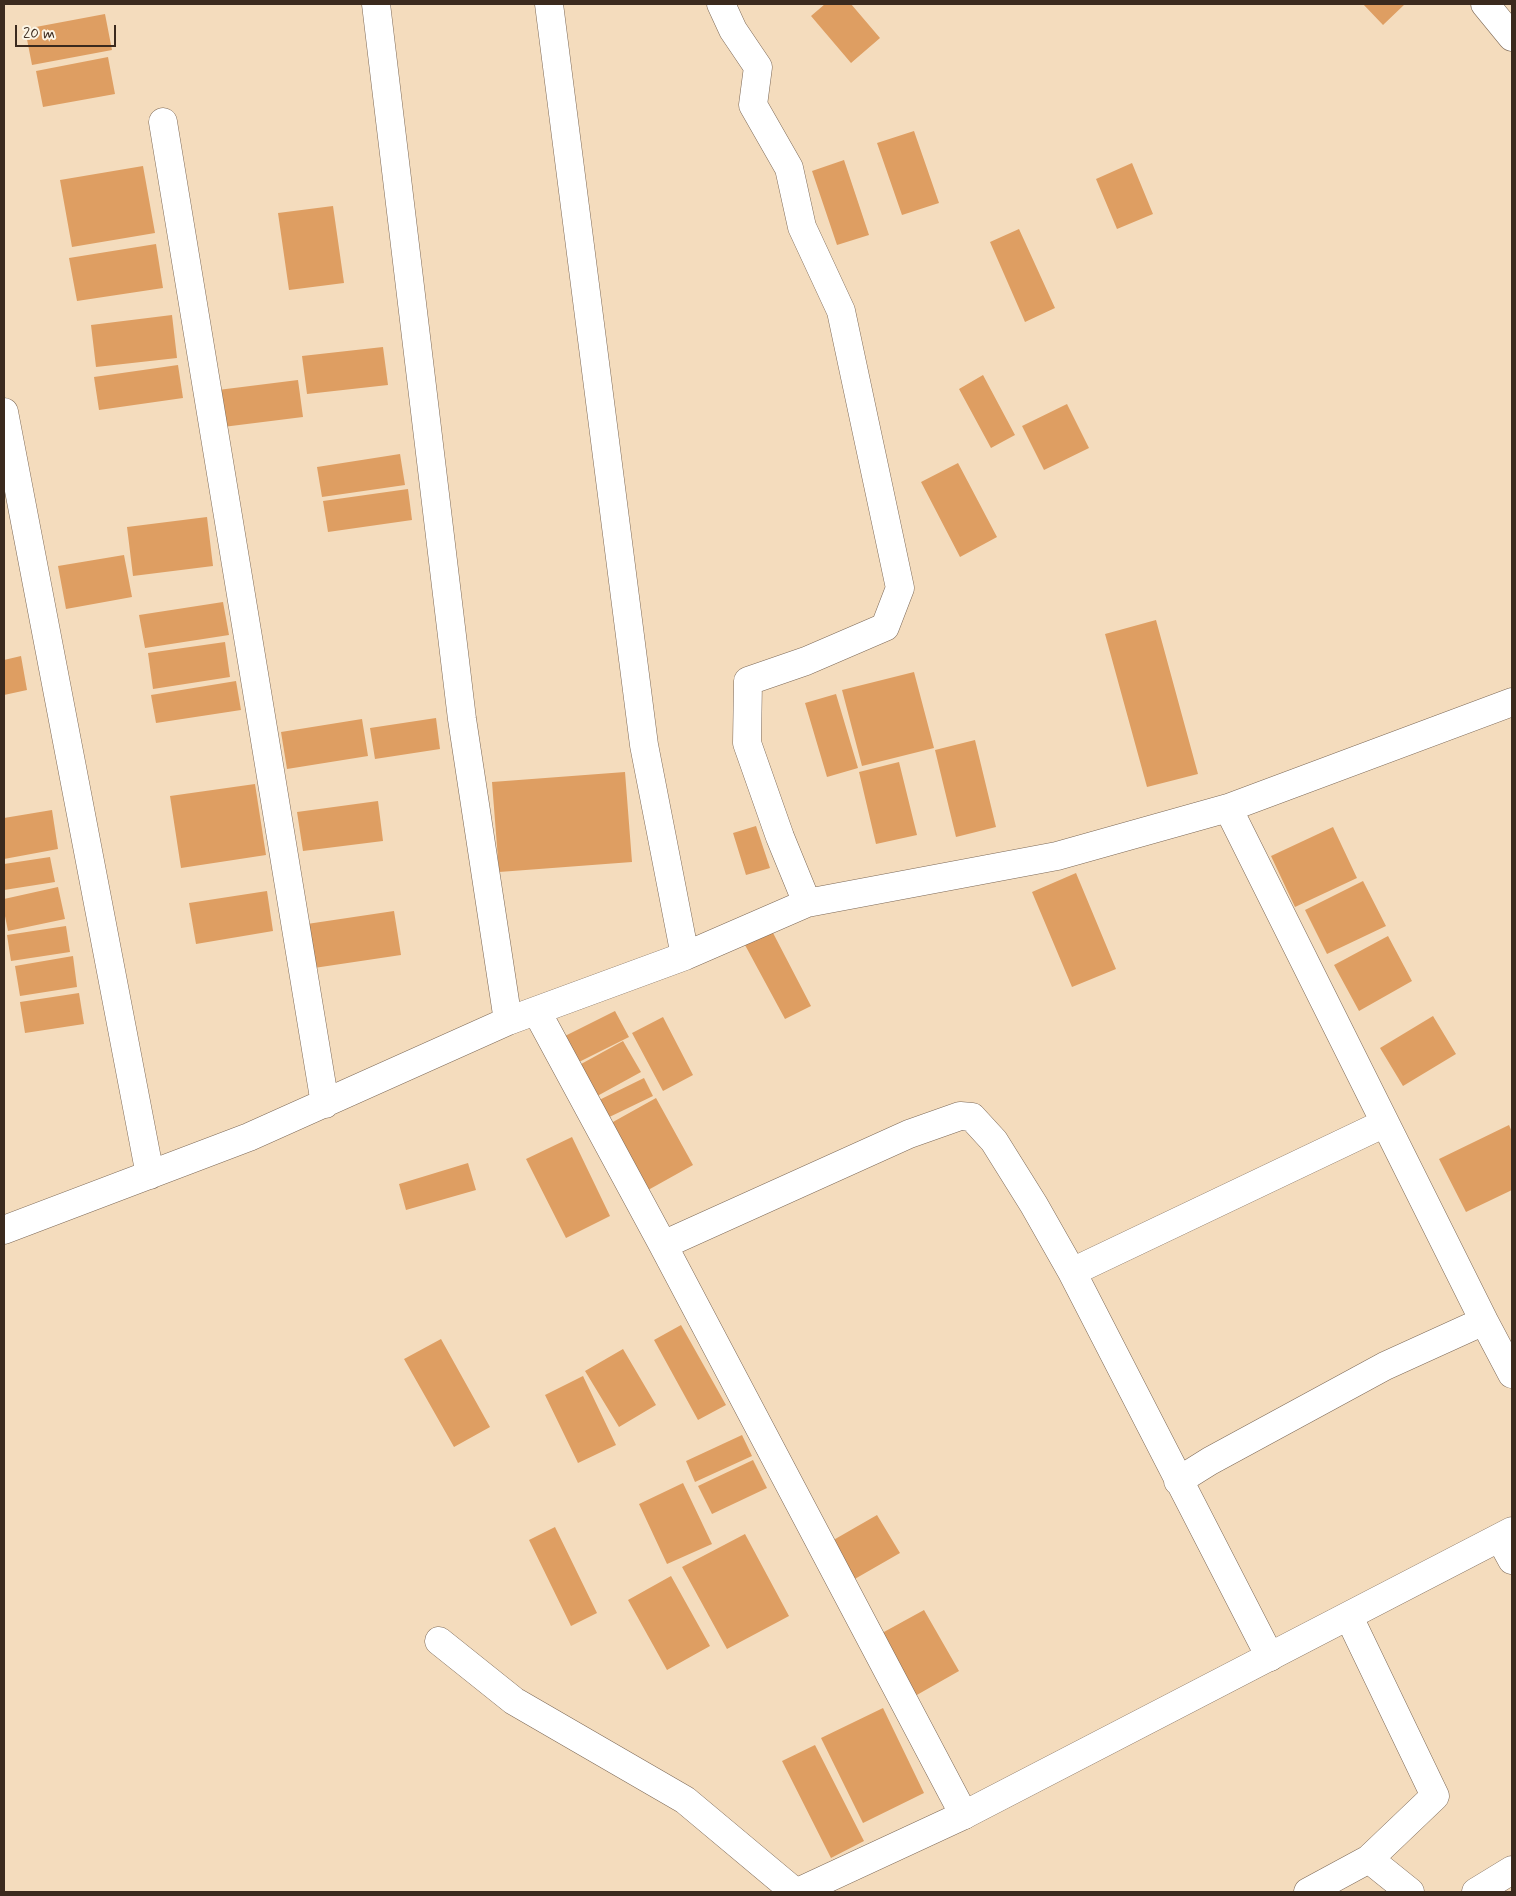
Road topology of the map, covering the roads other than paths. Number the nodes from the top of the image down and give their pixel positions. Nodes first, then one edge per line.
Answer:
1 (376, 4) edge
2 (549, 4) edge
3 (721, 4) edge
4 (1484, 4) edge
5 (1512, 37) edge
6 (163, 122) dead end
7 (4, 412) edge
8 (1512, 702) edge
9 (1228, 808) junction
10 (807, 903) junction
11 (685, 956) junction
12 (537, 1012) junction
13 (508, 1021) junction
14 (325, 1104) junction
15 (1384, 1123) junction
16 (150, 1175) junction
17 (4, 1230) edge
18 (663, 1245) junction
19 (1072, 1272) junction
20 (1484, 1321) junction
21 (1512, 1374) edge
22 (1178, 1480) junction
23 (1508, 1543) edge
24 (1349, 1617) junction
25 (439, 1641) dead end
26 (1270, 1657) junction
27 (964, 1814) junction
28 (1370, 1859) junction
29 (1512, 1870) edge
30 (796, 1892) edge
31 (1308, 1892) edge
32 (1410, 1892) edge
33 (1476, 1892) edge

1 - 13 street
2 - 11 street
3 - 10 street
4 - 5 street
6 - 14 street
7 - 16 street
8 - 9 street
9 - 10 street
9 - 15 street
10 - 11 street
11 - 12 street
12 - 13 street
12 - 18 street
13 - 14 street
14 - 16 street
15 - 19 street
15 - 20 street
16 - 17 street
18 - 19 street
18 - 27 street
19 - 22 street
20 - 21 street
20 - 22 street
22 - 26 street
23 - 24 street
24 - 26 street
24 - 28 street
25 - 30 street
26 - 27 street
27 - 30 street
28 - 31 street
28 - 32 street
29 - 33 street

